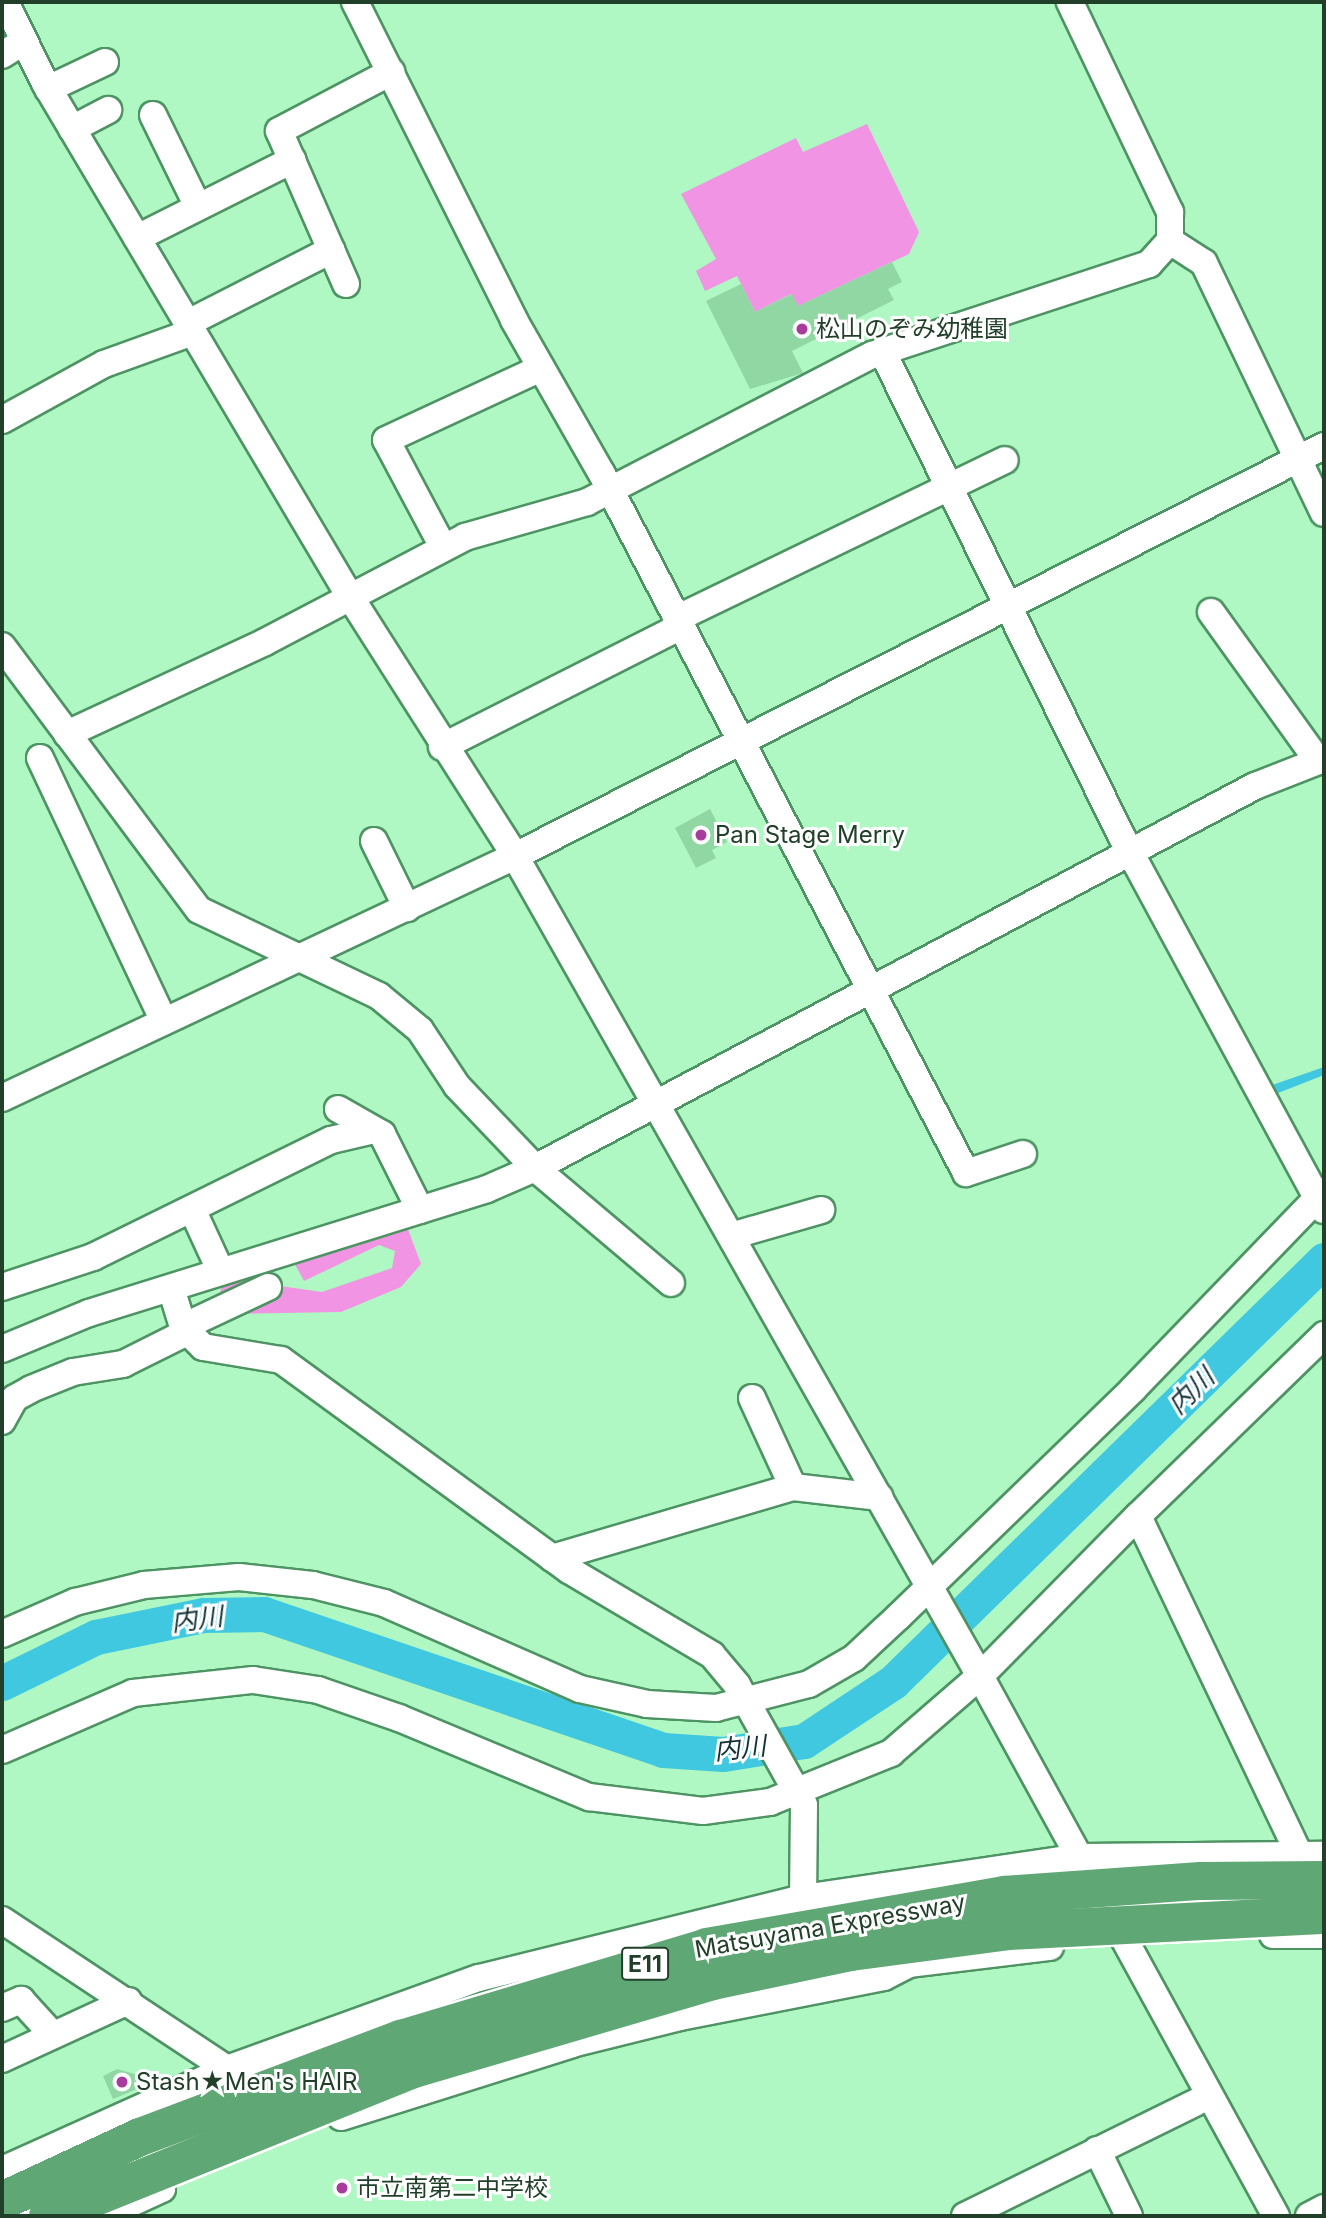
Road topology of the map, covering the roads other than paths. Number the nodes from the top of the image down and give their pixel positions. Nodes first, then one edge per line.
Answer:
1 (5, 2) edge
2 (355, 2) edge
3 (1070, 2) edge
4 (13, 48) edge
5 (105, 62) dead end
6 (391, 72) junction
7 (48, 89) junction
8 (108, 110) dead end
9 (153, 115) dead end
10 (72, 129) junction
11 (292, 160) junction
12 (198, 207) junction
13 (137, 237) junction
14 (1170, 241) junction
15 (331, 250) junction
16 (346, 284) dead end
17 (190, 328) junction
18 (882, 351) junction
19 (541, 368) junction
20 (2, 420) edge
21 (1324, 446) edge
22 (1005, 460) dead end
23 (1296, 460) junction
24 (949, 487) junction
25 (610, 490) junction
26 (1324, 513) edge
27 (443, 547) junction
28 (349, 595) junction
29 (1008, 606) junction
30 (1211, 612) dead end
31 (678, 623) junction
32 (2, 646) edge
33 (67, 734) junction
34 (739, 742) junction
35 (442, 747) junction
36 (40, 758) dead end
37 (1321, 760) edge
38 (374, 841) dead end
39 (1132, 853) junction
40 (515, 856) junction
41 (407, 908) junction
42 (301, 959) junction
43 (872, 991) junction
44 (164, 1021) junction
45 (2, 1098) edge
46 (657, 1105) junction
47 (338, 1109) dead end
48 (373, 1130) junction
49 (1023, 1154) dead end
50 (535, 1168) junction
51 (1322, 1202) edge
52 (192, 1209) junction
53 (419, 1210) junction
54 (821, 1210) dead end
55 (731, 1236) junction
56 (221, 1272) junction
57 (671, 1283) dead end
58 (2, 1287) edge
59 (268, 1287) dead end
60 (171, 1288) junction
61 (185, 1330) junction
62 (1324, 1335) edge
63 (2, 1349) edge
64 (8, 1389) edge
65 (752, 1398) dead end
66 (2, 1421) edge
67 (793, 1487) junction
68 (879, 1497) junction
69 (1138, 1516) junction
70 (552, 1558) junction
71 (929, 1586) junction
72 (2, 1634) edge
73 (978, 1673) junction
74 (747, 1705) junction
75 (2, 1750) edge
76 (792, 1791) junction
77 (1080, 1857) junction
78 (1316, 1863) edge
79 (803, 1898) junction
80 (1324, 1915) edge
81 (2, 1920) edge
82 (1324, 1936) edge
83 (1121, 1942) junction
84 (128, 2001) junction
85 (2, 2008) edge
86 (53, 2035) junction
87 (2, 2059) edge
88 (227, 2070) junction
89 (1209, 2096) junction
90 (1097, 2150) junction
91 (2, 2170) edge
92 (2, 2201) edge
93 (1324, 2208) edge
94 (48, 2216) edge
95 (103, 2216) edge
96 (965, 2216) edge
97 (1129, 2216) edge
98 (1276, 2216) edge
99 (1309, 2216) edge

1 - 4 street
2 - 6 street
3 - 14 street
4 - 7 street
5 - 7 street
6 - 11 street
6 - 19 street
7 - 10 street
8 - 10 street
9 - 12 street
10 - 13 street
11 - 12 street
11 - 15 street
12 - 13 street
13 - 17 street
14 - 18 street
14 - 23 street
15 - 16 street
15 - 17 street
17 - 20 street
17 - 28 street
18 - 24 street
18 - 25 street
19 - 25 street
19 - 27 street
21 - 23 street
22 - 24 street
23 - 26 street
23 - 29 street
24 - 29 street
24 - 31 street
25 - 27 street
25 - 31 street
27 - 28 street
28 - 33 street
28 - 35 street
29 - 34 street
29 - 39 street
30 - 37 street
31 - 34 street
31 - 35 street
32 - 33 street
33 - 42 street
34 - 40 street
34 - 43 street
35 - 40 street
36 - 44 street
37 - 39 street
38 - 41 street
39 - 43 street
39 - 51 street
40 - 41 street
40 - 46 street
41 - 42 street
42 - 44 street
42 - 50 street
43 - 46 street
43 - 49 street
44 - 45 street
46 - 50 street
46 - 55 street
47 - 48 street
48 - 52 street
48 - 53 street
50 - 53 street
50 - 57 street
51 - 71 street
52 - 56 street
52 - 58 street
53 - 56 street
54 - 55 street
55 - 68 street
56 - 60 street
59 - 61 street
60 - 61 street
60 - 63 street
61 - 64 street
61 - 70 street
62 - 69 street
64 - 66 street
65 - 67 street
67 - 68 street
67 - 70 street
68 - 71 street
69 - 73 street
69 - 78 street
70 - 74 street
71 - 73 street
71 - 74 street
72 - 74 street
73 - 76 street
73 - 77 street
74 - 76 street
75 - 76 street
76 - 79 street
77 - 78 street
77 - 79 street
77 - 83 street
78 - 92 highway, Matsuyama Expressway / E11, bridge
79 - 88 street
80 - 94 highway, Matsuyama Expressway / E11, bridge
81 - 84 street
82 - 83 street
83 - 89 street
83 - 95 street
84 - 86 street
84 - 88 street
85 - 86 street
86 - 87 street
88 - 91 street
89 - 90 street
89 - 98 street
90 - 96 street
90 - 97 street
93 - 99 street

